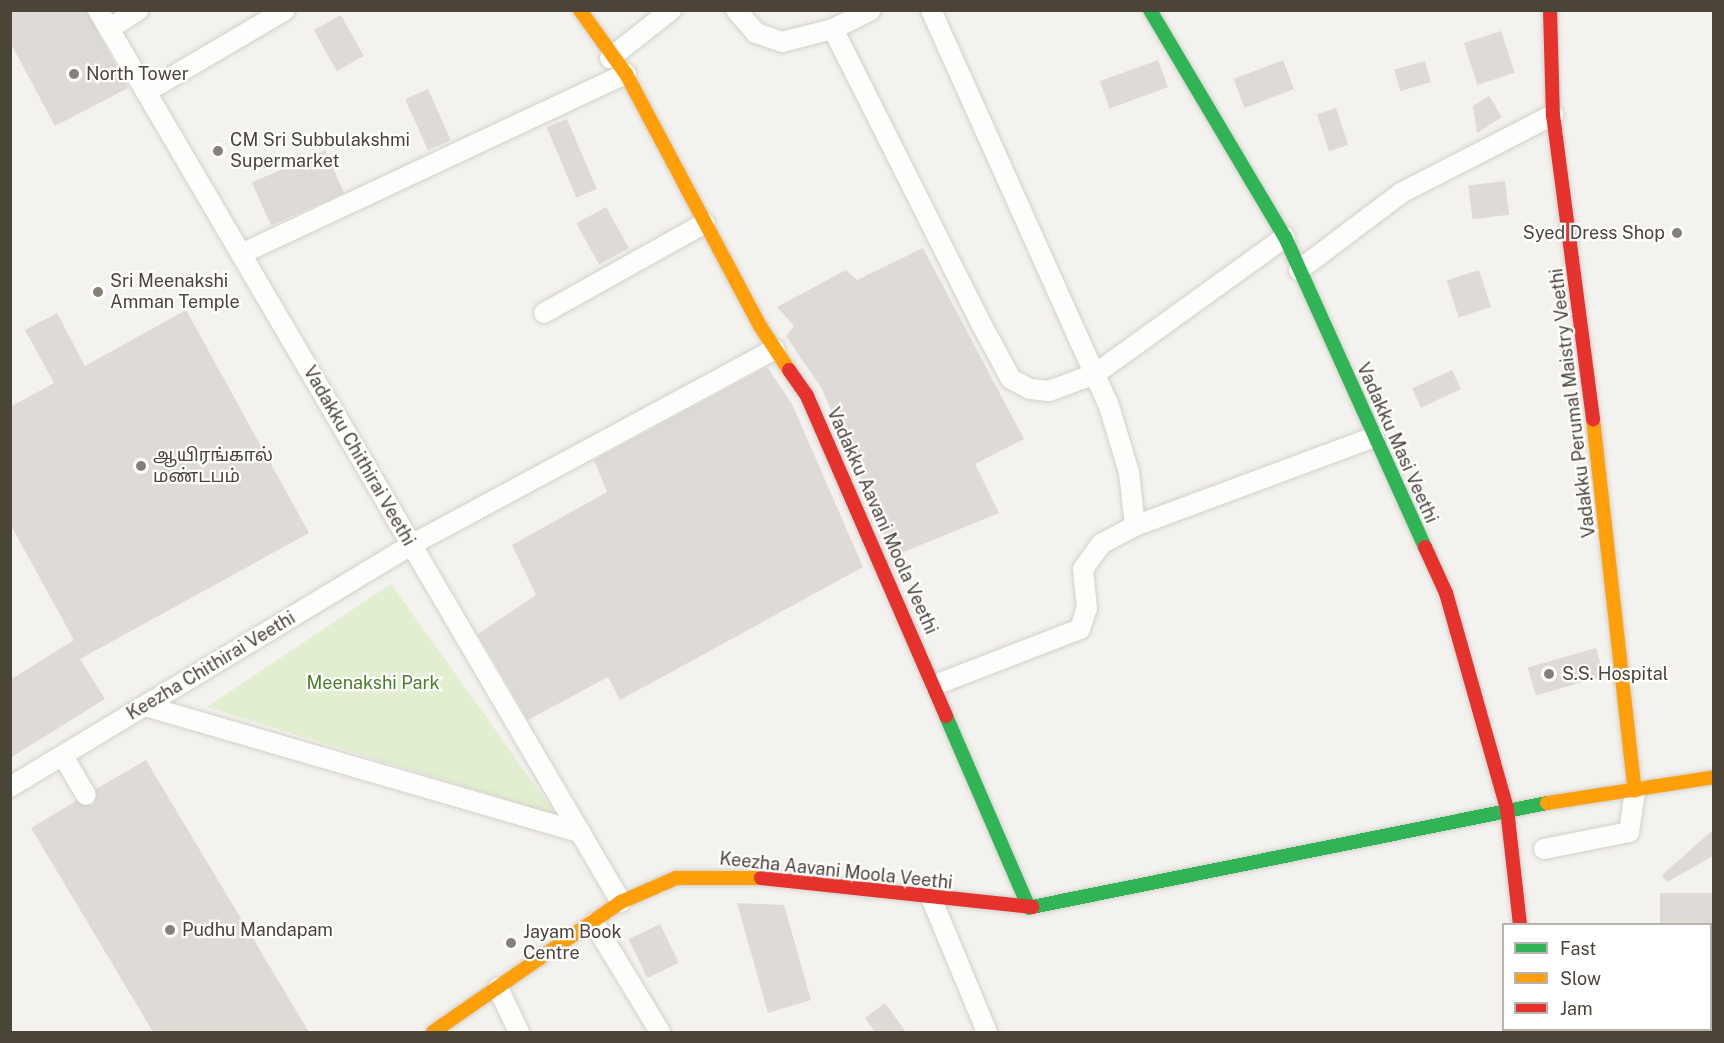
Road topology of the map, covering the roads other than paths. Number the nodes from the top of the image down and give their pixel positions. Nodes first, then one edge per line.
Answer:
1 (98, 10) edge
2 (138, 10) edge
3 (285, 10) edge
4 (580, 10) edge
5 (671, 10) edge
6 (736, 10) edge
7 (871, 10) edge
8 (931, 10) edge
9 (1150, 10) edge
10 (1550, 10) edge
11 (109, 29) junction
12 (832, 29) junction
13 (610, 58) junction
14 (626, 74) junction
15 (146, 92) junction
16 (1553, 116) junction
17 (705, 223) junction
18 (1285, 237) junction
19 (241, 254) junction
20 (1299, 270) junction
21 (544, 313) dead end
22 (775, 350) junction
23 (1095, 374) junction
24 (1374, 437) junction
25 (1135, 526) junction
26 (411, 545) junction
27 (935, 685) junction
28 (145, 706) junction
29 (63, 756) junction
30 (1713, 777) edge
31 (10, 787) edge
32 (1635, 791) junction
33 (86, 795) dead end
34 (1507, 809) junction
35 (580, 833) junction
36 (1544, 849) dead end
37 (932, 900) junction
38 (621, 902) junction
39 (1029, 908) junction
40 (594, 923) junction
41 (1520, 923) edge
42 (498, 988) junction
43 (433, 1032) edge
44 (519, 1032) edge
45 (660, 1032) edge
46 (987, 1032) edge

1 - 11 street, Vadakku Chithirai Veethi
2 - 11 street
3 - 15 street
4 - 13 main road, Vadakku Aavani Moola Veethi
5 - 13 street
6 - 12 street
7 - 12 street
8 - 23 street
9 - 18 main road, Vadakku Masi Veethi
10 - 16 main road, Vadakku Perumal Maistry Veethi
11 - 15 street, Vadakku Chithirai Veethi
12 - 23 street
13 - 14 main road, Vadakku Aavani Moola Veethi
14 - 17 main road, Vadakku Aavani Moola Veethi
14 - 19 street
15 - 19 street, Vadakku Chithirai Veethi
16 - 20 street
16 - 32 main road, Vadakku Perumal Maistry Veethi
17 - 21 street
17 - 22 main road, Vadakku Aavani Moola Veethi
18 - 20 main road, Vadakku Masi Veethi
18 - 23 street
19 - 26 street, Vadakku Chithirai Veethi
20 - 24 main road, Vadakku Masi Veethi
22 - 26 street, Keezha Chithirai Veethi
22 - 27 main road, Vadakku Aavani Moola Veethi
23 - 25 street
24 - 25 street
24 - 34 main road, Vadakku Masi Veethi
25 - 27 street
26 - 28 street, Keezha Chithirai Veethi
26 - 35 street, Vadakku Chithirai Veethi
27 - 39 main road, Vadakku Aavani Moola Veethi
28 - 29 street, Keezha Chithirai Veethi
28 - 35 street
29 - 31 street, Keezha Chithirai Veethi
29 - 33 street
30 - 32 main road, Keezha Aavani Moola Veethi
32 - 34 main road, Keezha Aavani Moola Veethi
32 - 36 street
34 - 39 main road, Keezha Aavani Moola Veethi
34 - 41 main road, Vadakku Masi Veethi
35 - 38 street, Vadakku Chithirai Veethi
37 - 38 main road, Keezha Aavani Moola Veethi
37 - 39 main road, Keezha Aavani Moola Veethi
37 - 46 street
38 - 40 main road, Keezha Aavani Moola Veethi
40 - 42 main road, Keezha Aavani Moola Veethi
40 - 45 street
42 - 43 main road, Keezha Aavani Moola Veethi
42 - 44 street

